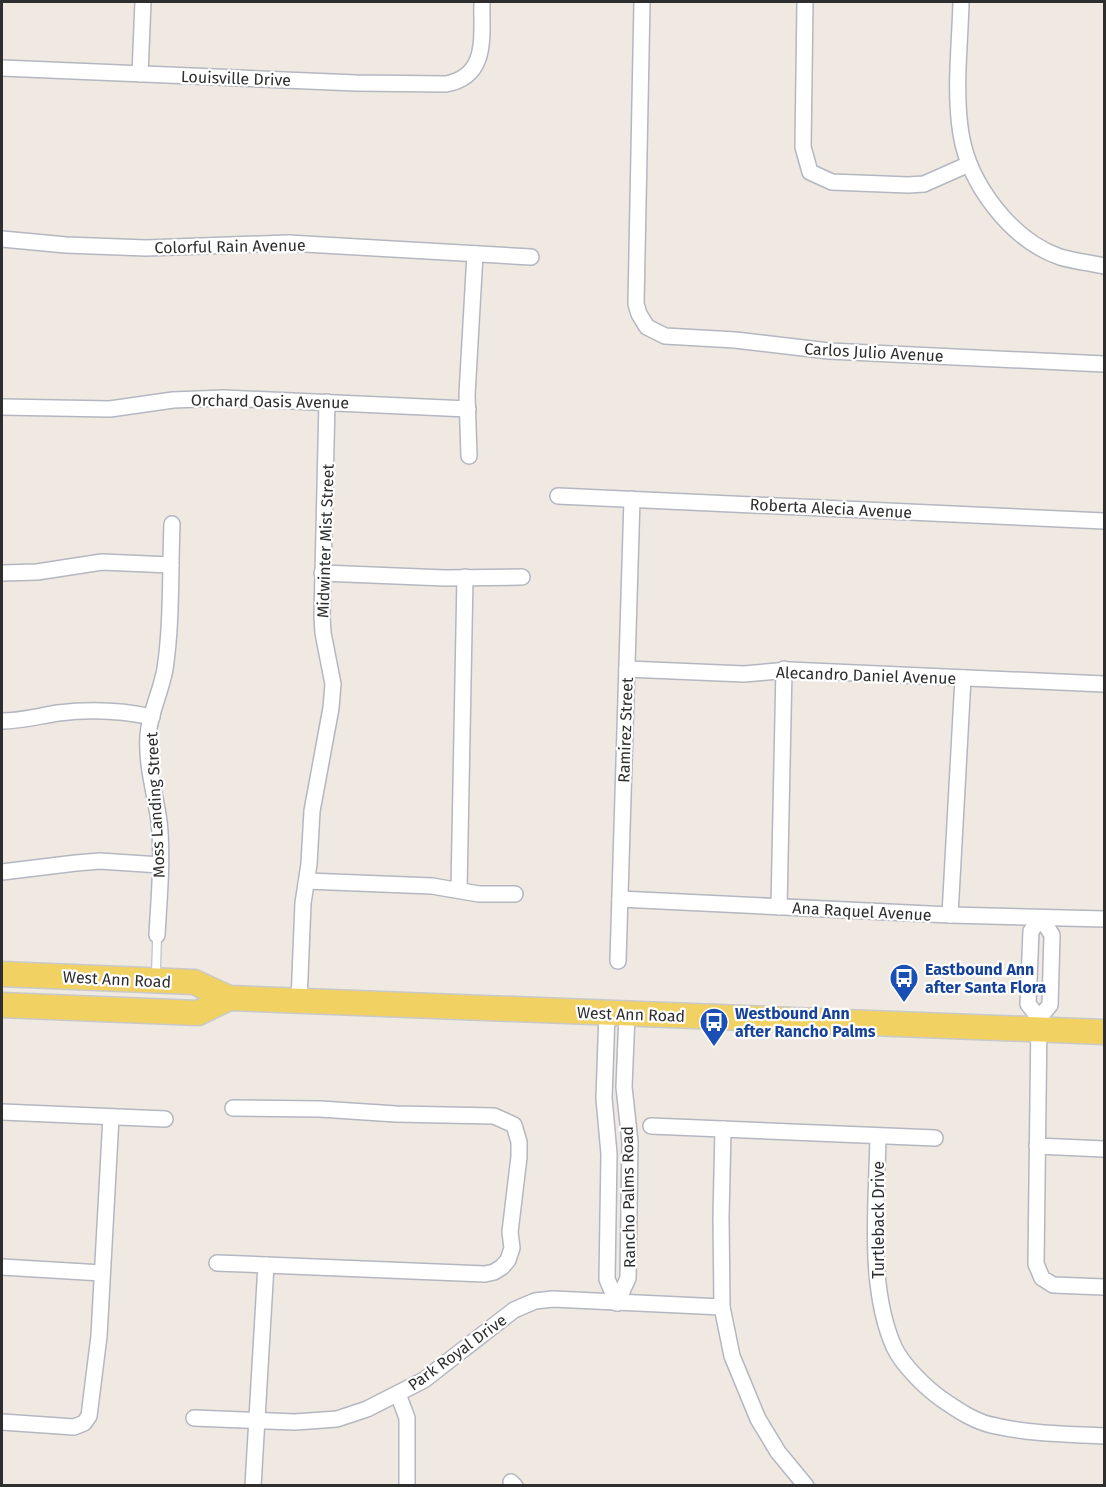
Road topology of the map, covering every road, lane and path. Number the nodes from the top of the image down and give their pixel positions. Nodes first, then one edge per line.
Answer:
1 (143, 2) edge
2 (482, 2) edge
3 (642, 2) edge
4 (805, 2) edge
5 (961, 2) edge
6 (2, 69) edge
7 (140, 74) junction
8 (969, 164) junction
9 (2, 239) edge
10 (475, 254) junction
11 (531, 257) dead end
12 (1104, 266) edge
13 (1104, 364) edge
14 (327, 402) junction
15 (2, 407) edge
16 (468, 409) junction
17 (469, 456) dead end
18 (558, 496) dead end
19 (632, 499) junction
20 (1104, 521) edge
21 (172, 524) dead end
22 (171, 565) junction
23 (2, 573) edge
24 (322, 573) junction
25 (465, 577) junction
26 (522, 577) dead end
27 (627, 669) junction
28 (784, 669) junction
29 (963, 678) junction
30 (1104, 684) edge
31 (152, 717) junction
32 (2, 722) edge
33 (160, 865) junction
34 (2, 872) edge
35 (307, 881) junction
36 (459, 891) junction
37 (515, 894) dead end
38 (620, 898) junction
39 (779, 907) junction
40 (950, 915) junction
41 (1041, 918) junction
42 (1104, 919) edge
43 (157, 935) joint
44 (618, 961) dead end
45 (2, 974) edge
46 (156, 980) junction
47 (229, 998) junction
48 (299, 1001) junction
49 (2, 1005) edge
50 (617, 1014) junction
51 (1039, 1024) junction
52 (1104, 1032) edge
53 (233, 1108) dead end
54 (2, 1112) edge
55 (111, 1117) junction
56 (165, 1119) dead end
57 (651, 1126) dead end
58 (723, 1129) junction
59 (878, 1136) junction
60 (935, 1138) dead end
61 (1037, 1146) junction
62 (1104, 1149) edge
63 (218, 1263) dead end
64 (266, 1265) junction
65 (2, 1268) edge
66 (102, 1273) junction
67 (1104, 1287) edge
68 (617, 1303) junction
69 (722, 1307) junction
70 (398, 1394) junction
71 (194, 1418) dead end
72 (257, 1421) junction
73 (2, 1422) edge
74 (1104, 1436) edge
75 (253, 1485) edge
76 (407, 1485) edge
77 (806, 1485) edge

1 - 7 street
2 - 7 street, Louisville Drive
3 - 13 street, Carlos Julio Avenue
4 - 8 street
5 - 8 street
6 - 7 street, Louisville Drive
8 - 12 street
9 - 10 street, Colorful Rain Avenue
10 - 11 street, Colorful Rain Avenue
10 - 16 street
14 - 15 street, Orchard Oasis Avenue
14 - 16 street, Orchard Oasis Avenue
14 - 24 street, Midwinter Mist Street
16 - 17 street
18 - 19 street, Roberta Alecia Avenue
19 - 20 street, Roberta Alecia Avenue
19 - 27 street, Ramirez Street
21 - 22 street, Moss Landing Street
22 - 23 street
22 - 31 street, Moss Landing Street
24 - 25 street
24 - 35 street, Midwinter Mist Street
25 - 26 street
25 - 36 street
27 - 28 street, Alecandro Daniel Avenue
27 - 38 street, Ramirez Street
28 - 29 street, Alecandro Daniel Avenue
28 - 39 street
29 - 30 street, Alecandro Daniel Avenue
29 - 40 street
31 - 32 street
31 - 33 street, Moss Landing Street
33 - 34 street
33 - 43 street, Moss Landing Street
35 - 36 street
35 - 48 street, Midwinter Mist Street
36 - 37 street
38 - 39 street, Ana Raquel Avenue
38 - 44 street, Ramirez Street
39 - 40 street, Ana Raquel Avenue
40 - 41 street, Ana Raquel Avenue
41 - 42 street, Ana Raquel Avenue
41 - 51 street
41 - 51 street
43 - 46 lane, Moss Landing Street
45 - 46 main road, West Ann Road
46 - 47 main road, West Ann Road
47 - 48 main road, West Ann Road
47 - 49 main road, West Ann Road
48 - 50 main road, West Ann Road
50 - 51 main road, West Ann Road
50 - 68 street, Rancho Palms Road
50 - 68 street, Rancho Palms Road
51 - 52 main road, West Ann Road
51 - 61 street
53 - 64 street
54 - 55 street
55 - 56 street
55 - 66 street
57 - 58 street
58 - 59 street
58 - 69 street
59 - 60 street
59 - 74 street, Turtleback Drive
61 - 62 street
61 - 67 street
63 - 64 street
64 - 72 street
65 - 66 street
66 - 73 street
68 - 69 street, Park Royal Drive
68 - 70 street, Park Royal Drive
69 - 77 street
70 - 72 street, Park Royal Drive
70 - 76 street
71 - 72 street, Park Royal Drive
72 - 75 street

